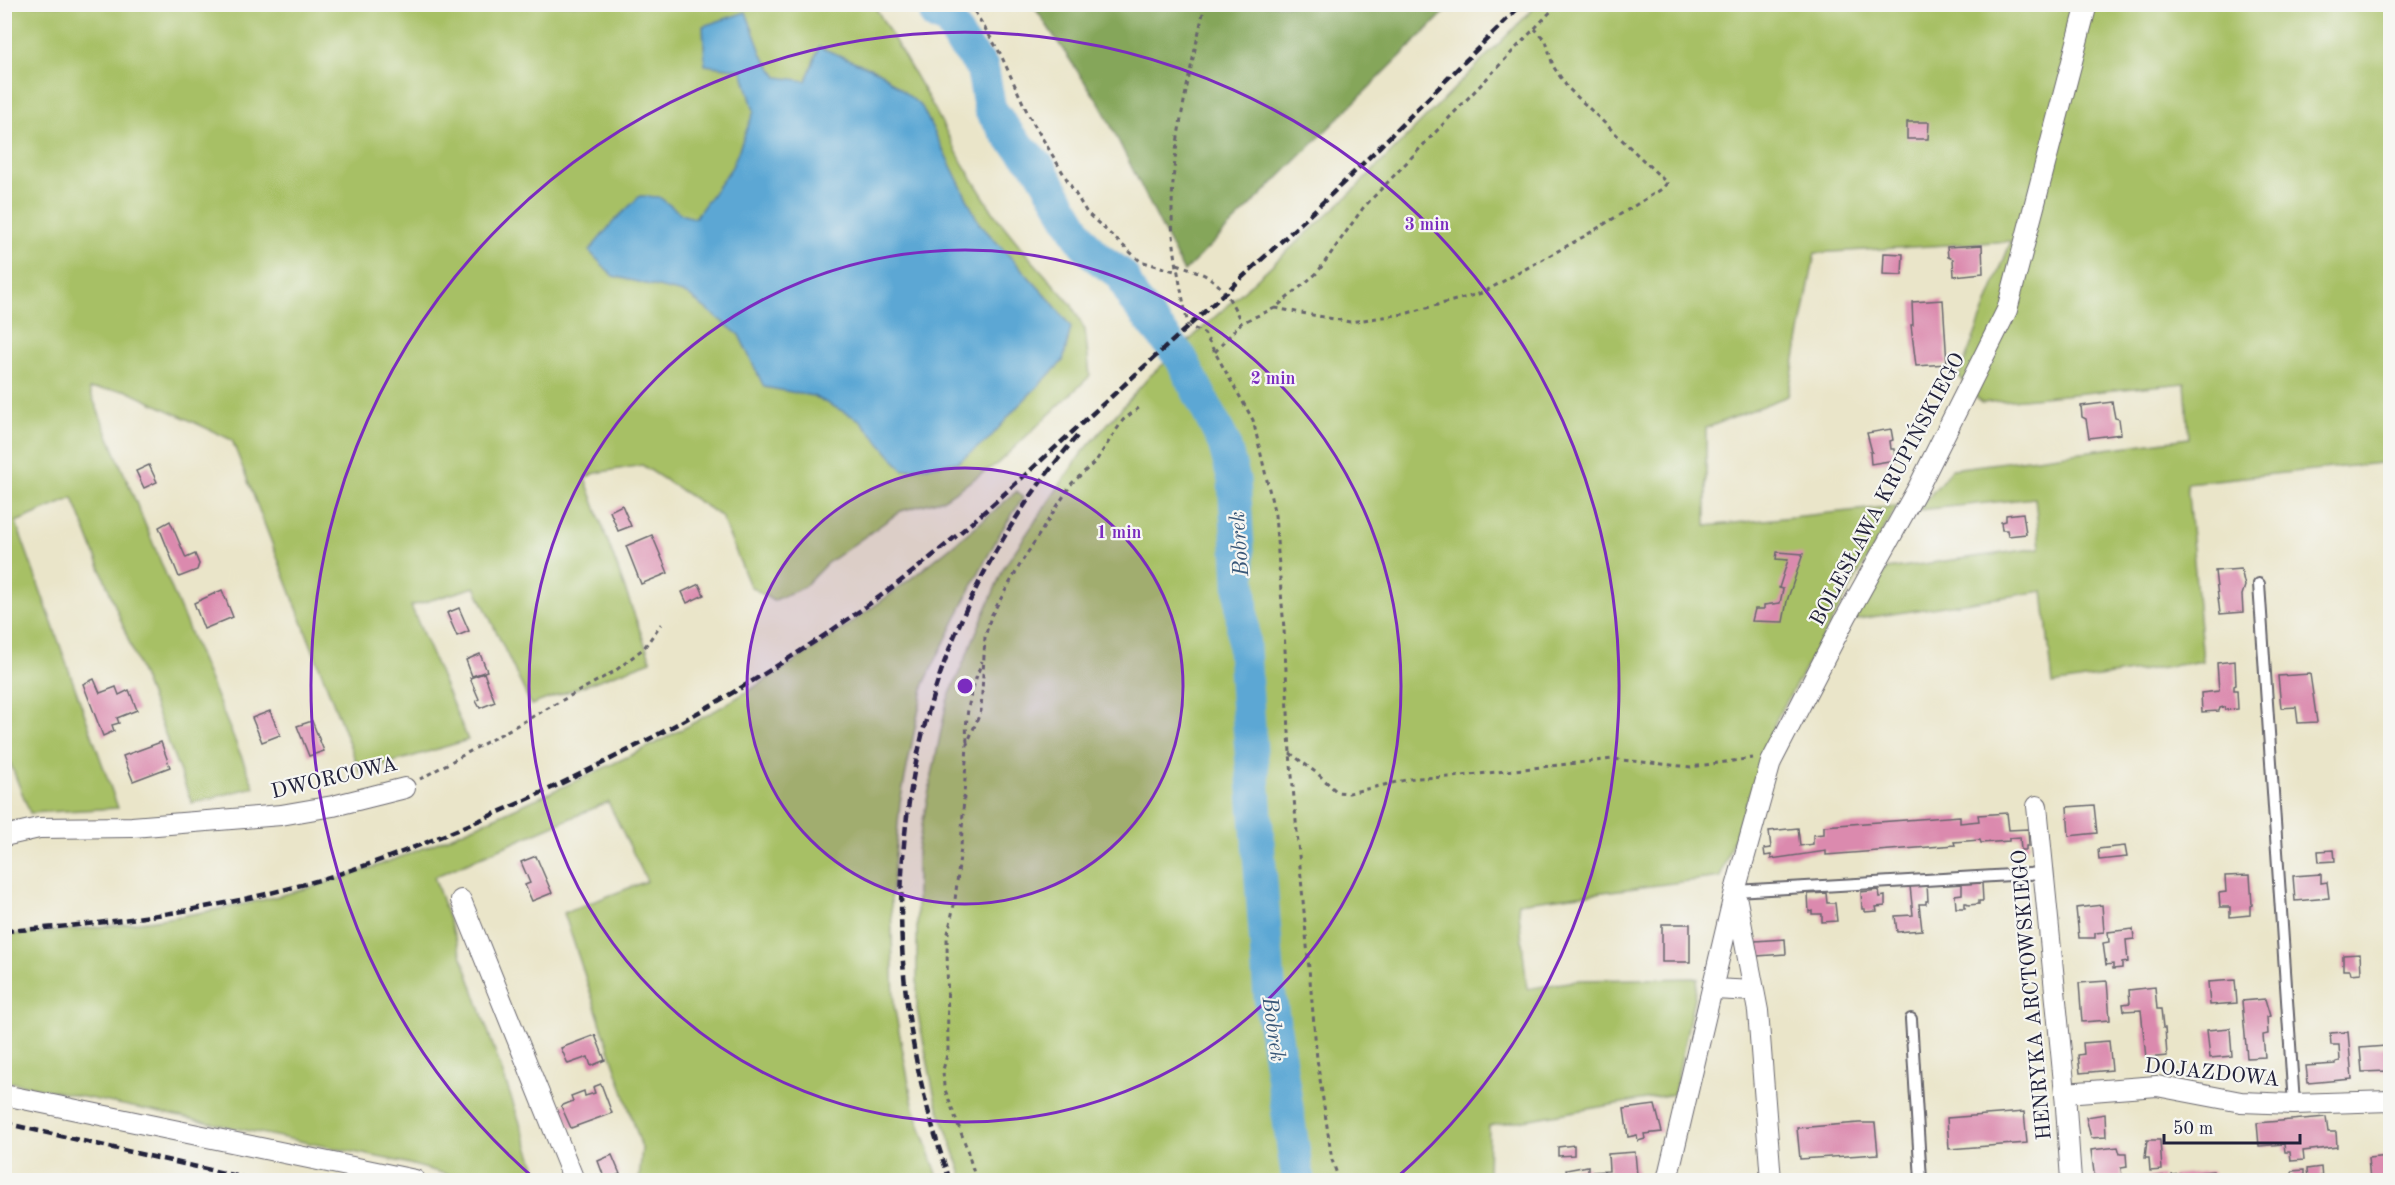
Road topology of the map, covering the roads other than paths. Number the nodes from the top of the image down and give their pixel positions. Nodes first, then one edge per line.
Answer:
1 (2088, 4) edge
2 (2259, 584) dead end
3 (405, 788) road end
4 (2037, 806) dead end
5 (4, 836) edge
6 (2044, 873) junction
7 (1735, 891) junction
8 (461, 900) dead end
9 (1714, 989) junction
10 (1754, 991) junction
11 (1911, 1019) dead end
12 (2065, 1093) junction
13 (4, 1095) edge
14 (2391, 1101) edge
15 (2294, 1104) junction
16 (415, 1180) edge
17 (574, 1180) edge
18 (1667, 1180) edge
19 (1771, 1180) edge
20 (1921, 1180) edge
21 (2071, 1180) edge

1 - 7 street, BOLESŁAWA KRUPIŃSKIEGO
2 - 15 lane
3 - 5 street, DWORCOWA
4 - 6 street, HENRYKA ARCTOWSKIEGO
6 - 7 lane
6 - 12 street, HENRYKA ARCTOWSKIEGO
7 - 9 street, BOLESŁAWA KRUPIŃSKIEGO
7 - 10 street
8 - 17 street
9 - 10 street
9 - 18 street, BOLESŁAWA KRUPIŃSKIEGO
10 - 19 street
11 - 20 lane
12 - 15 street, DOJAZDOWA
12 - 21 street, HENRYKA ARCTOWSKIEGO
13 - 16 street
14 - 15 street, DOJAZDOWA

